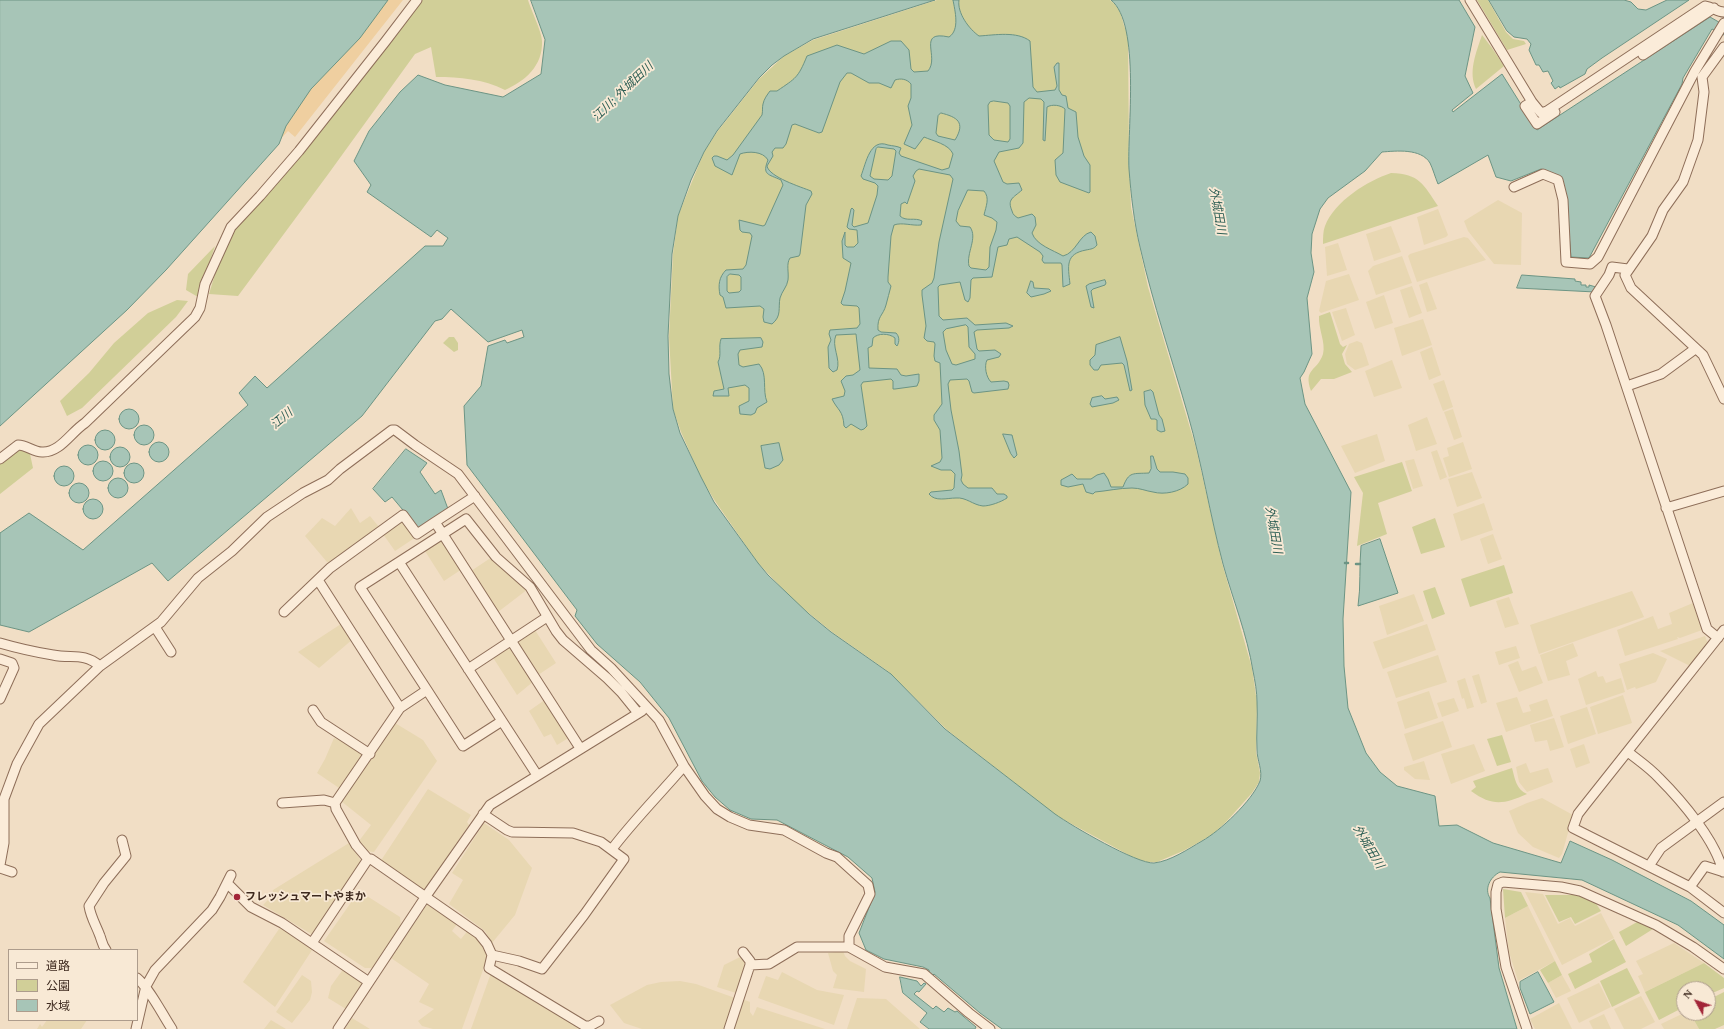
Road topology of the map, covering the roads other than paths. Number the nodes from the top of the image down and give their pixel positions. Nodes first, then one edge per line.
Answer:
1 (416, 0) edge
2 (1470, 0) edge
3 (1712, 5) edge
4 (1724, 12) edge
5 (1722, 27) edge
6 (1724, 47) edge
7 (1514, 186) dead end
8 (1628, 269) junction
9 (1695, 349) junction
10 (1626, 386) junction
11 (1724, 398) edge
12 (0, 459) edge
13 (1724, 490) edge
14 (475, 496) junction
15 (1666, 508) junction
16 (436, 522) junction
17 (443, 534) junction
18 (399, 562) junction
19 (318, 580) junction
20 (284, 612) dead end
21 (547, 617) junction
22 (155, 627) junction
23 (1724, 630) edge
24 (1718, 638) junction
25 (511, 640) junction
26 (0, 643) edge
27 (171, 652) dead end
28 (0, 659) edge
29 (100, 666) junction
30 (468, 669) junction
31 (427, 690) junction
32 (0, 699) edge
33 (400, 708) junction
34 (648, 708) junction
35 (313, 710) dead end
36 (638, 713) junction
37 (502, 720) junction
38 (580, 748) junction
39 (1628, 752) junction
40 (370, 754) junction
41 (684, 766) junction
42 (536, 775) junction
43 (1724, 802) edge
44 (282, 803) dead end
45 (335, 803) junction
46 (483, 814) junction
47 (1698, 822) junction
48 (122, 840) dead end
49 (612, 849) junction
50 (368, 859) junction
51 (0, 865) edge
52 (1649, 866) junction
53 (0, 868) edge
54 (12, 872) dead end
55 (1723, 872) edge
56 (1690, 887) junction
57 (426, 896) junction
58 (1724, 913) edge
59 (312, 943) junction
60 (849, 946) junction
61 (105, 949) edge
62 (744, 952) dead end
63 (492, 955) junction
64 (750, 965) junction
65 (1724, 969) edge
66 (138, 979) edge
67 (369, 982) junction
68 (146, 986) junction
69 (138, 1020) edge
70 (599, 1021) dead end
71 (172, 1029) edge
72 (338, 1029) edge
73 (729, 1029) edge
74 (990, 1029) edge
75 (1527, 1029) edge

1 - 12 street
2 - 3 street
3 - 4 street
5 - 7 street
6 - 8 street
8 - 9 street
8 - 10 street
9 - 10 street
9 - 11 street
10 - 15 street
13 - 15 street
14 - 16 street
14 - 22 street
14 - 34 street
15 - 24 street
16 - 17 street
16 - 19 street
17 - 18 street
17 - 21 street
17 - 25 street
18 - 30 street
18 - 31 street
19 - 20 street
19 - 33 street
21 - 25 street
21 - 36 street
22 - 27 street
22 - 29 street
23 - 24 street
24 - 39 street
25 - 30 street
25 - 38 street
26 - 29 street
28 - 32 street
29 - 51 street
30 - 37 street
31 - 33 street
31 - 37 street
33 - 40 street
34 - 36 street
34 - 41 street
35 - 40 street
36 - 38 street
37 - 42 street
38 - 42 street
39 - 47 street
39 - 52 street
40 - 45 street
41 - 49 street
41 - 60 street
42 - 46 street
43 - 47 street
44 - 45 street
45 - 50 street
46 - 49 street
46 - 57 street
47 - 52 street
47 - 55 street
48 - 61 street
49 - 63 street
50 - 57 street
50 - 59 street
52 - 56 street
53 - 54 street
55 - 56 street
56 - 58 street
57 - 63 street
57 - 67 street
59 - 67 street
59 - 68 street
60 - 64 street
60 - 74 street
62 - 64 street
63 - 70 street
64 - 73 street
65 - 75 street
66 - 68 street
67 - 72 street
68 - 69 street
68 - 71 street

